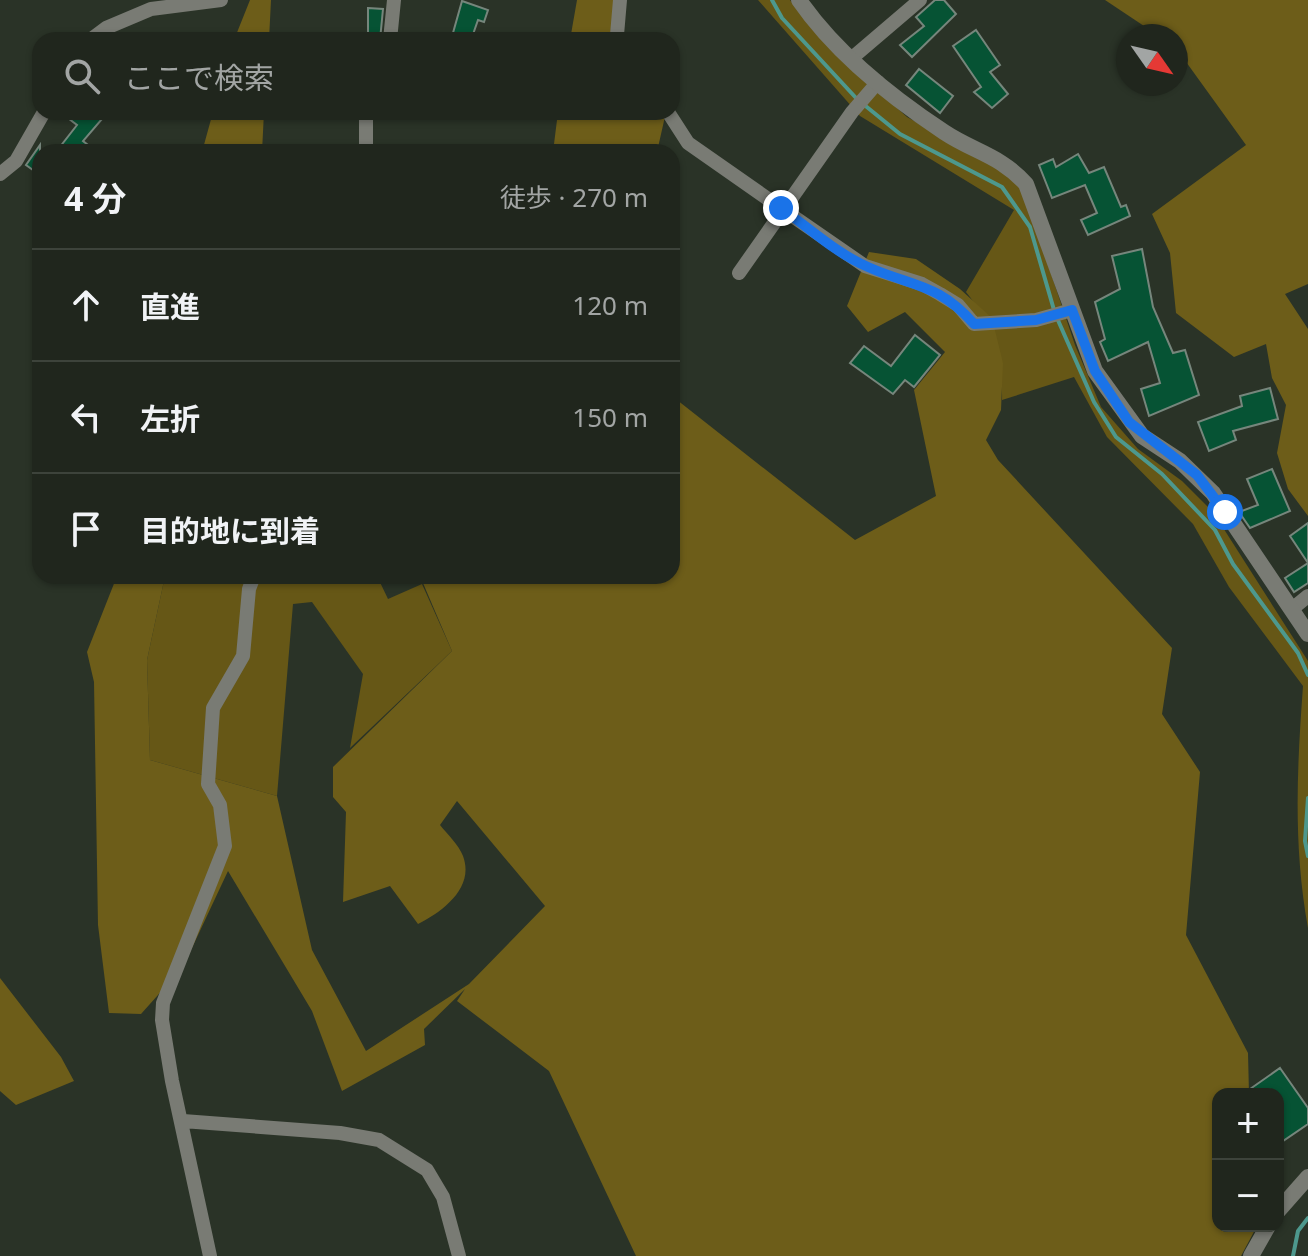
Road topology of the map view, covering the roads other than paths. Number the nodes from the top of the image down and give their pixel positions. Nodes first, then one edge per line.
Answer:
1 (221, 0) edge
2 (394, 0) edge
3 (620, 0) edge
4 (799, 0) edge
5 (920, 0) edge
6 (101, 32) edge
7 (391, 32) edge
8 (617, 32) edge
9 (852, 58) junction
10 (878, 82) junction
11 (39, 120) edge
12 (366, 120) edge
13 (673, 120) edge
14 (366, 144) edge
15 (0, 174) edge
16 (784, 210) junction
17 (739, 273) dead end
18 (1072, 310) junction
19 (251, 584) edge
20 (1308, 596) edge
21 (1292, 609) junction
22 (1308, 634) edge
23 (183, 1121) junction
24 (1308, 1177) edge
25 (1284, 1204) edge
26 (1265, 1232) edge
27 (210, 1256) edge
28 (459, 1256) edge
29 (1251, 1256) edge

1 - 6 street
2 - 7 street
3 - 8 street
4 - 9 street
5 - 9 street
9 - 10 street
10 - 16 street
10 - 18 street
11 - 15 street
12 - 14 street
13 - 16 street
16 - 17 street
16 - 18 street
18 - 21 street
19 - 23 street
20 - 21 street
21 - 22 street
23 - 27 street
23 - 28 street
24 - 25 street
26 - 29 street

